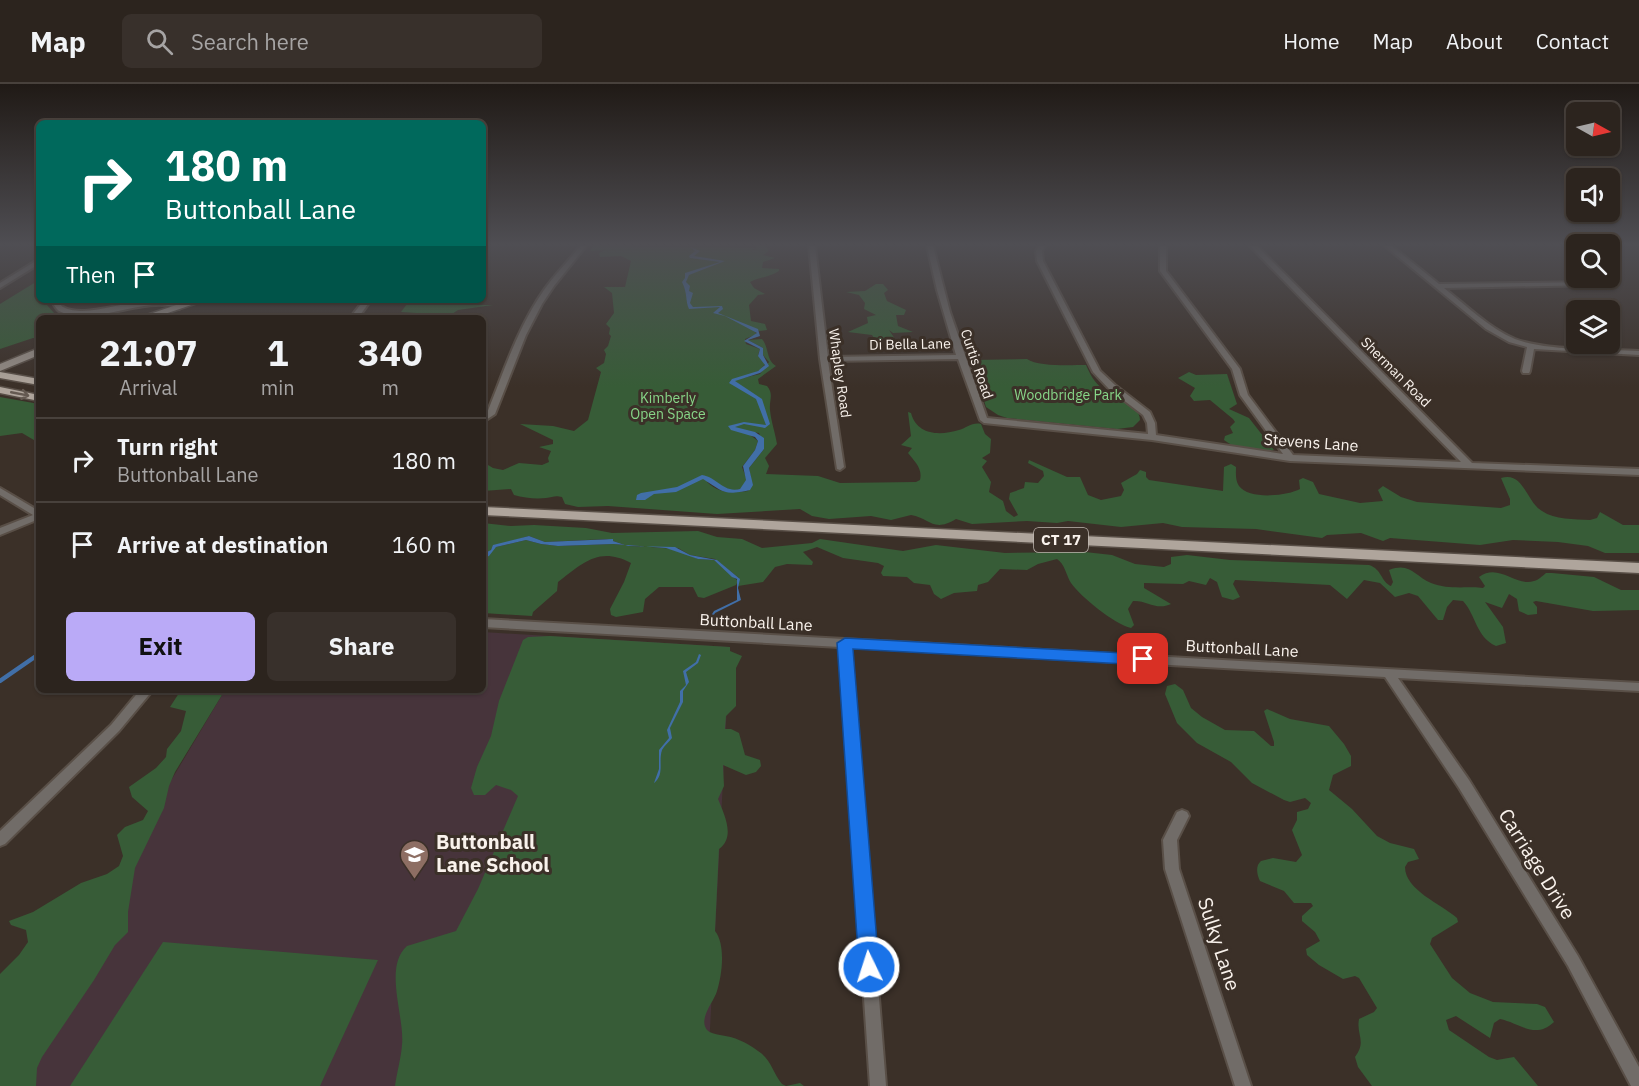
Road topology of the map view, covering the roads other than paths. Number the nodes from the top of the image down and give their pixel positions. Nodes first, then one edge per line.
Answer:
1 (545, 293) edge
2 (817, 293) edge
3 (941, 293) edge
4 (1056, 293) edge
5 (1179, 293) edge
6 (1299, 293) edge
7 (1446, 293) edge
8 (56, 303) edge
9 (152, 303) joint
10 (169, 303) edge
11 (192, 303) edge
12 (366, 303) edge
13 (179, 307) junction
14 (157, 314) junction
15 (154, 315) edge
16 (356, 315) edge
17 (1531, 346) junction
18 (36, 352) edge
19 (1639, 353) edge
20 (961, 357) junction
21 (824, 359) junction
22 (0, 368) edge
23 (1526, 371) dead end
24 (0, 375) edge
25 (36, 381) edge
26 (0, 390) edge
27 (36, 397) edge
28 (486, 417) edge
29 (984, 420) joint
30 (1152, 437) junction
31 (1290, 458) junction
32 (1469, 465) junction
33 (840, 467) dead end
34 (1639, 472) edge
35 (0, 491) edge
36 (486, 511) edge
37 (36, 513) edge
38 (36, 516) edge
39 (0, 532) edge
40 (1639, 568) edge
41 (486, 622) edge
42 (845, 643) junction
43 (1388, 673) junction
44 (1639, 687) edge
45 (144, 693) edge
46 (1182, 816) dead end
47 (0, 840) edge
48 (1639, 1084) edge
49 (878, 1086) edge
50 (1243, 1086) edge

1 - 28 street
2 - 21 street, Whapley Road
3 - 20 street, Curtis Road
4 - 30 street
5 - 31 street
6 - 32 street, Sherman Road
7 - 17 street
8 - 9 street
9 - 14 street
10 - 13 street
11 - 13 main road
12 - 16 street
13 - 14 main road
14 - 15 main road
17 - 19 street
17 - 23 street
18 - 22 main road
20 - 21 street, Di Bella Lane
20 - 29 street, Curtis Road
21 - 33 street, Whapley Road
24 - 25 main road
26 -> 27 main road
29 - 30 street, Stevens Lane
30 - 31 street, Stevens Lane
31 - 32 street, Stevens Lane
32 - 34 street, Stevens Lane
35 - 37 street
36 - 40 main road, CT 17
38 - 39 street
41 - 42 street, Buttonball Lane
42 - 43 street, Buttonball Lane
42 - 49 street
43 - 44 street, Buttonball Lane
43 - 48 street, Carriage Drive
45 - 47 street
46 - 50 street, Sulky Lane

